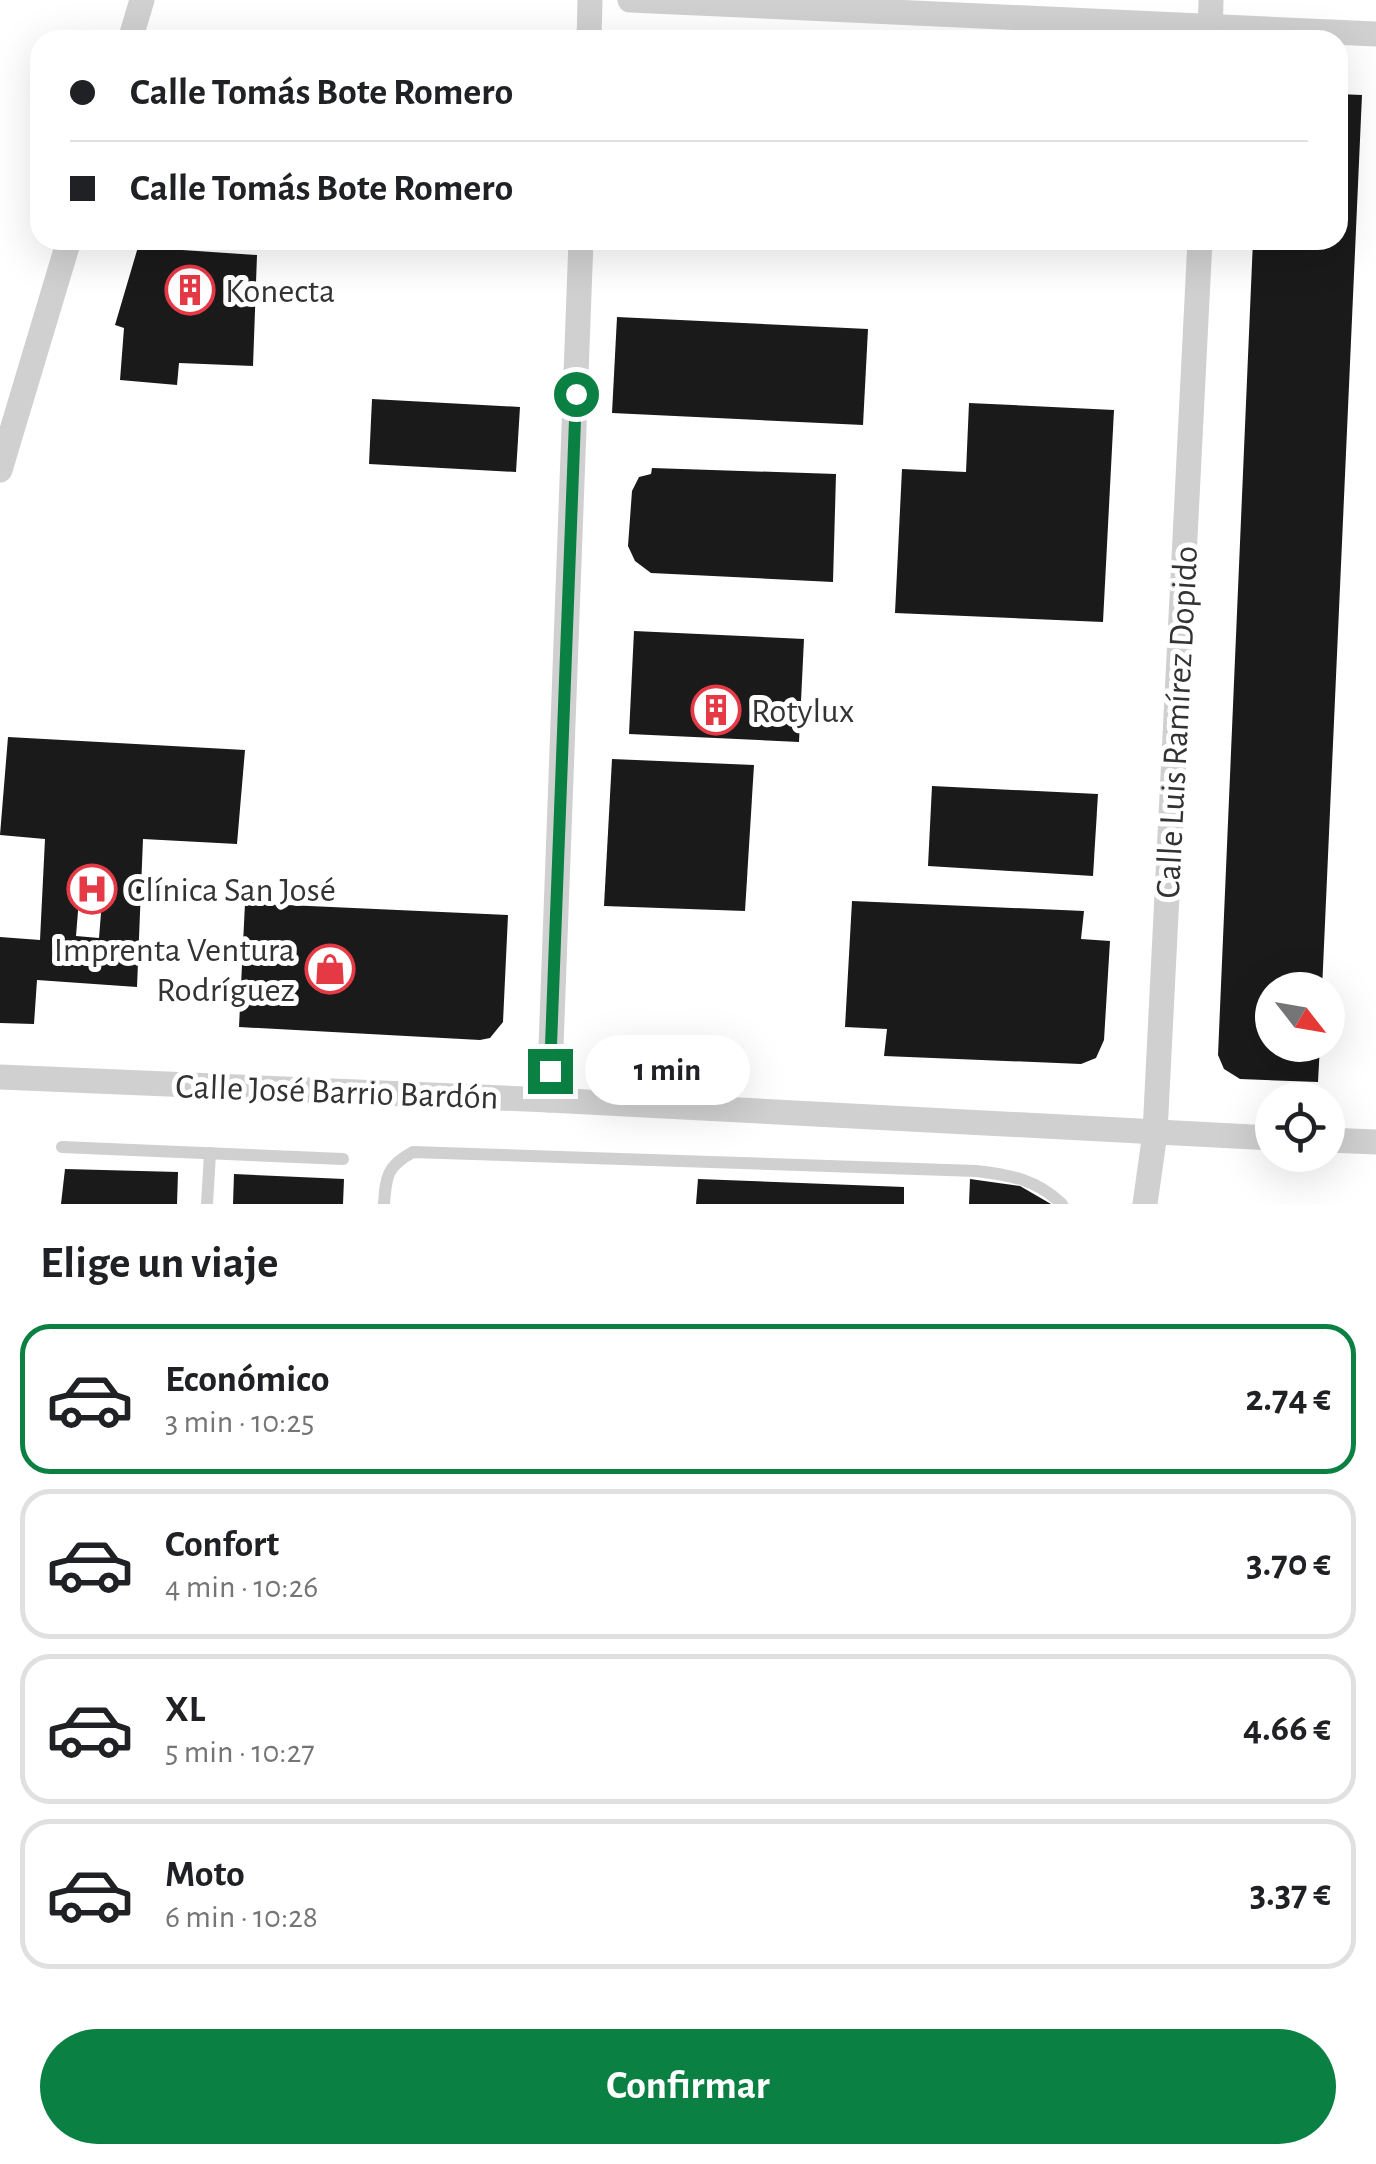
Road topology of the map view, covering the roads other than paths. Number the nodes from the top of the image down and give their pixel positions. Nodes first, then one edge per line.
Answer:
1 (142, 0) edge
2 (590, 0) edge
3 (630, 0) edge
4 (1211, 0) edge
5 (133, 30) edge
6 (589, 30) edge
7 (1142, 30) edge
8 (1210, 30) edge
9 (1348, 34) edge
10 (1376, 34) edge
11 (67, 250) edge
12 (581, 250) edge
13 (1199, 250) edge
14 (0, 470) edge
15 (0, 1077) edge
16 (549, 1100) junction
17 (1155, 1134) junction
18 (1255, 1137) edge
19 (62, 1147) dead end
20 (210, 1154) junction
21 (343, 1159) dead end
22 (208, 1204) edge
23 (384, 1204) edge
24 (1062, 1204) edge
25 (1145, 1204) edge

1 - 5 street
2 - 6 street
3 - 7 street
4 - 8 street
9 - 10 street
11 - 14 street
12 - 16 street
13 - 17 street, Calle Luis Ramírez Dopido
15 - 16 street, Calle José Barrio Bardón
16 - 17 street, Calle José Barrio Bardón
17 - 18 street, Calle José Barrio Bardón
17 - 25 street, Calle Luis Ramírez Dopido
19 - 20 lane
20 - 21 lane
20 - 22 lane
23 - 24 lane

